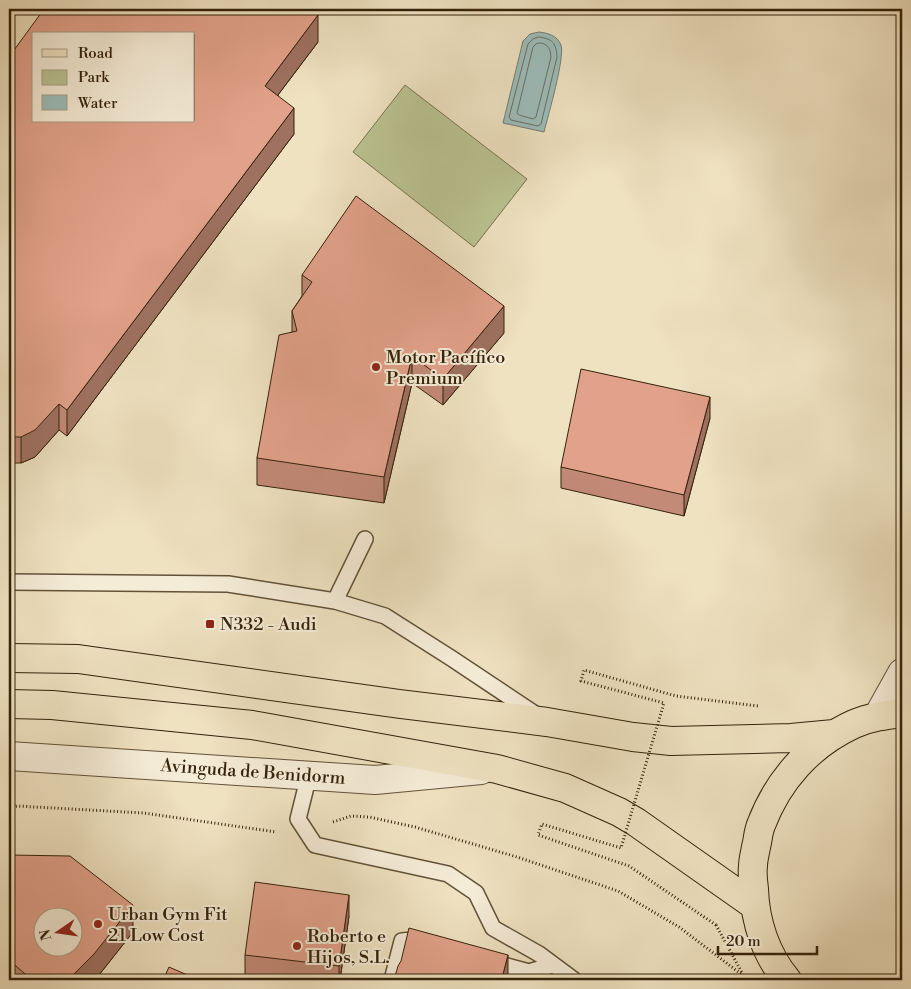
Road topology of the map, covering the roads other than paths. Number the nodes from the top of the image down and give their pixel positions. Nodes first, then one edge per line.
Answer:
1 (365, 539) dead end
2 (9, 582) edge
3 (335, 602) junction
4 (9, 658) edge
5 (902, 673) edge
6 (9, 704) edge
7 (890, 714) edge
8 (547, 722) junction
9 (834, 734) junction
10 (9, 756) edge
11 (497, 769) junction
12 (309, 775) junction
13 (754, 906) junction
14 (439, 948) edge
15 (475, 957) edge
16 (553, 964) junction
17 (785, 978) edge
18 (392, 980) edge
19 (574, 980) edge

1 - 3 lane
2 - 3 lane
3 - 8 lane
4 - 8 main road
5 - 7 street
6 - 11 main road
7 - 9 main road
8 - 9 main road
9 - 13 main road
10 - 12 street, Avinguda de Benidorm
11 - 12 street, Avinguda de Benidorm
11 - 13 main road
12 - 16 lane
13 - 17 main road
14 - 18 lane
15 - 16 lane
16 - 19 lane

